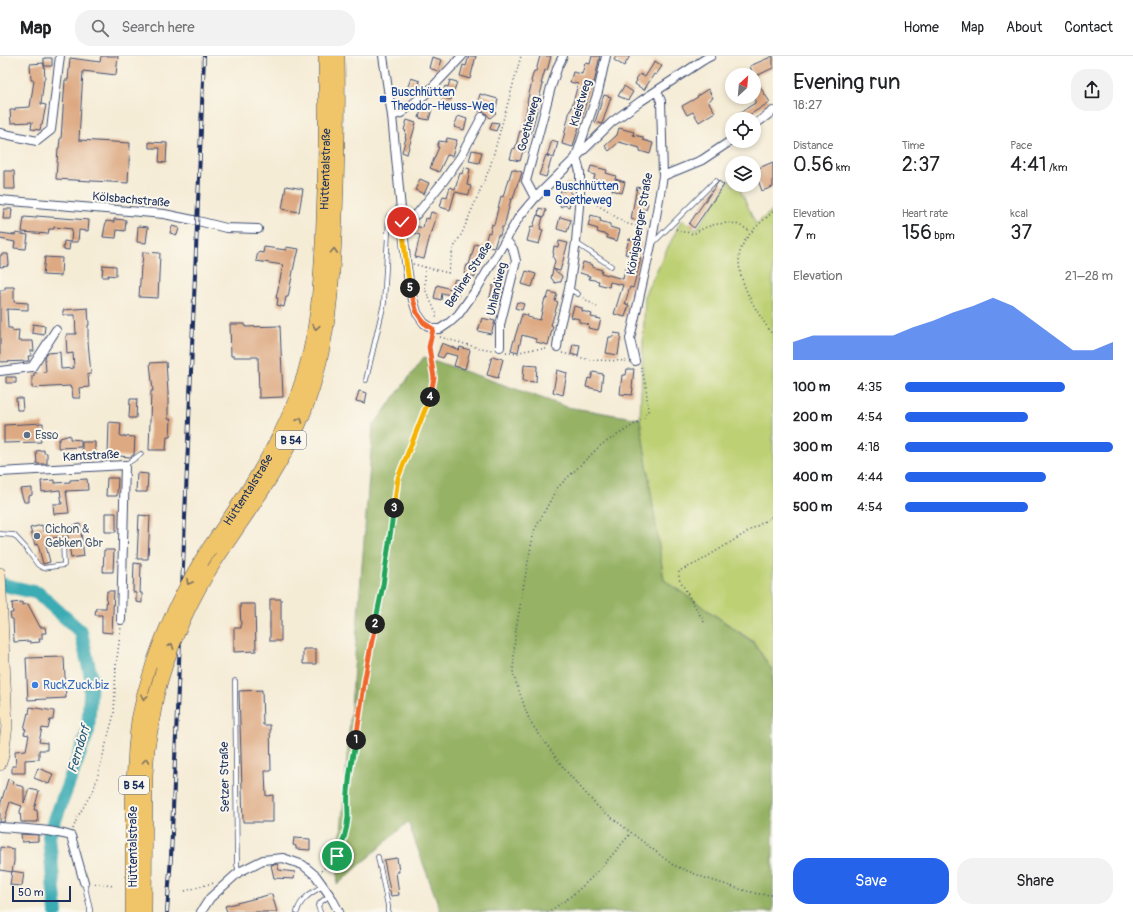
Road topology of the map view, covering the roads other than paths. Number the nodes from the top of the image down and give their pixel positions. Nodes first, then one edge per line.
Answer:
1 (60, 56) edge
2 (318, 56) edge
3 (326, 56) edge
4 (337, 56) edge
5 (343, 56) edge
6 (382, 56) edge
7 (462, 56) edge
8 (563, 56) edge
9 (606, 56) edge
10 (711, 56) edge
11 (657, 91) junction
12 (332, 95) junction
13 (773, 112) edge
14 (392, 116) junction
15 (482, 117) dead end
16 (761, 120) edge
17 (0, 133) edge
18 (725, 145) edge
19 (576, 157) junction
20 (662, 176) junction
21 (715, 181) dead end
22 (535, 198) junction
23 (0, 200) edge
24 (401, 210) junction
25 (402, 222) junction
26 (258, 229) dead end
27 (506, 240) junction
28 (576, 242) junction
29 (651, 245) junction
30 (611, 266) dead end
31 (569, 289) junction
32 (578, 294) road end
33 (56, 330) dead end
34 (432, 332) junction
35 (557, 348) dead end
36 (502, 349) road end
37 (637, 363) road end
38 (0, 370) edge
39 (434, 378) road end
40 (366, 380) dead end
41 (141, 454) dead end
42 (125, 465) junction
43 (0, 472) edge
44 (0, 534) edge
45 (63, 543) dead end
46 (0, 573) edge
47 (1, 591) edge
48 (121, 620) road end
49 (1, 632) edge
50 (235, 681) dead end
51 (0, 766) edge
52 (0, 827) edge
53 (378, 857) dead end
54 (239, 872) junction
55 (84, 882) joint
56 (323, 886) junction
57 (330, 895) junction
58 (90, 912) edge
59 (133, 912) edge
60 (144, 912) edge
61 (201, 912) edge
62 (297, 912) edge
63 (320, 912) edge
64 (339, 912) edge
65 (388, 912) edge

1 - 17 street
2 - 12 highway
3 - 12 highway, Hüttentalstraße / B 54
4 - 12 highway, Hüttentalstraße / B 54
5 - 12 highway
6 - 14 street
7 - 14 street
8 - 22 street, Goetheweg
9 - 19 street, Kleistweg
10 - 11 street, Berliner Straße
11 - 19 street, Berliner Straße
11 - 20 street, Königsberger Straße
12 -> 59 highway, Hüttentalstraße / B 54, bridge
60 -> 12 highway, Hüttentalstraße / B 54, bridge
13 - 16 street
14 - 24 street
15 - 25 street
18 - 20 street
19 - 22 street, Berliner Straße
19 - 28 street
20 - 29 street, Königsberger Straße
21 - 29 lane
22 - 27 street, Berliner Straße
23 - 26 street, Kölsbachstraße
24 - 25 street
24 - 40 lane
25 - 34 street
27 - 34 street, Berliner Straße
27 - 36 street, Uhlandweg
28 - 30 lane
28 - 31 street
29 - 37 street, Königsberger Straße
31 - 32 lane
31 - 35 street
33 - 38 street
34 - 39 lane
41 - 42 lane
42 - 43 street, Kantstraße
42 - 48 street, Kantstraße
44 - 45 lane
46 - 47 main road
47 - 49 main road
49 - 51 main road
50 - 54 lane, Setzer Straße
52 - 55 street
53 - 65 lane
54 - 56 street
54 - 61 street
55 - 58 lane
56 - 57 street
56 - 62 lane
57 - 63 lane
57 - 64 street

